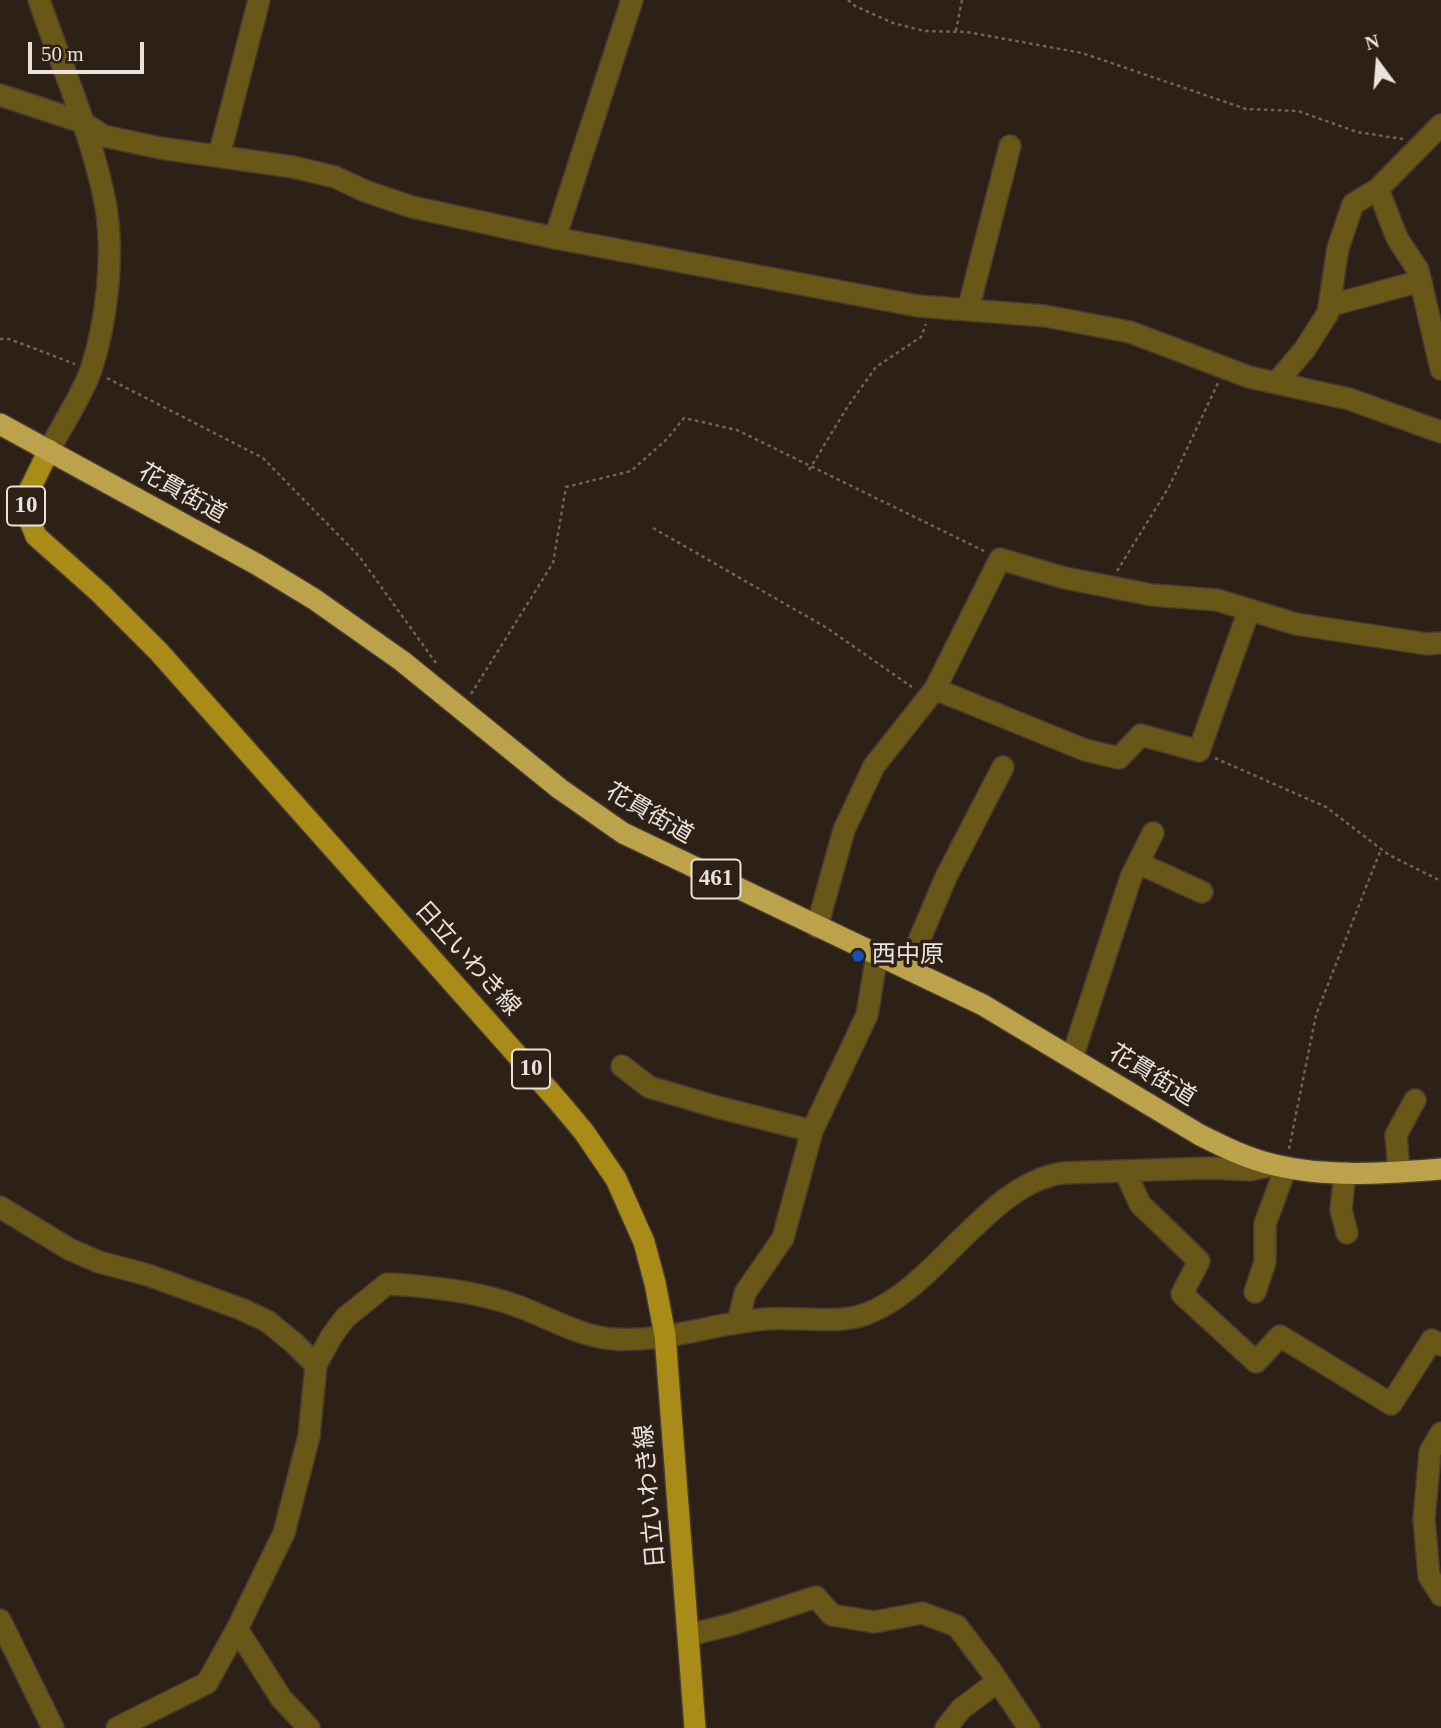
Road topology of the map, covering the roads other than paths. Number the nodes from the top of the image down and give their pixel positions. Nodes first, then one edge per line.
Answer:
1 (38, 0) edge
2 (259, 0) edge
3 (632, 0) edge
4 (0, 96) edge
5 (82, 122) junction
6 (1441, 125) edge
7 (1010, 146) dead end
8 (219, 156) junction
9 (1378, 189) junction
10 (555, 238) junction
11 (1421, 281) junction
12 (1330, 303) junction
13 (968, 310) junction
14 (1441, 368) edge
15 (1276, 383) junction
16 (0, 424) edge
17 (1441, 432) edge
18 (49, 450) junction
19 (1249, 610) junction
20 (1441, 643) edge
21 (931, 693) junction
22 (1003, 767) dead end
23 (1153, 833) dead end
24 (1138, 863) junction
25 (1202, 892) dead end
26 (817, 927) junction
27 (877, 955) junction
28 (907, 969) junction
29 (1072, 1058) junction
30 (622, 1066) dead end
31 (1415, 1100) dead end
32 (812, 1131) junction
33 (1280, 1166) junction
34 (1441, 1169) edge
35 (1125, 1171) junction
36 (1345, 1172) junction
37 (1399, 1172) junction
38 (0, 1207) edge
39 (1347, 1233) dead end
40 (1255, 1293) dead end
41 (738, 1322) junction
42 (665, 1335) junction
43 (1441, 1345) edge
44 (316, 1365) junction
45 (1441, 1433) edge
46 (1432, 1520) edge
47 (1441, 1595) edge
48 (0, 1620) edge
49 (237, 1629) junction
50 (689, 1635) junction
51 (997, 1682) junction
52 (53, 1728) edge
53 (117, 1728) edge
54 (309, 1728) edge
55 (695, 1728) edge
56 (946, 1728) edge
57 (1029, 1728) edge

1 - 5 street
2 - 8 street
3 - 10 street
4 - 5 street
5 - 8 street
5 - 18 street
6 - 9 street
7 - 13 street
8 - 10 street
9 - 11 street
9 - 12 street
10 - 13 street
11 - 12 street
11 - 14 street
12 - 15 street
13 - 15 street
15 - 17 street
16 - 18 highway, 花貫街道 / 461
18 - 26 highway, 花貫街道 / 461
18 - 42 main road, 日立いわき線 / 10
19 - 20 street
19 - 21 street
19 - 21 street
21 - 26 street
22 - 28 street
23 - 24 street
24 - 25 street
24 - 29 street
26 - 27 highway, 花貫街道 / 461
27 - 28 highway, 花貫街道 / 461
27 - 32 street
28 - 29 highway, 花貫街道 / 461
29 - 33 highway, 花貫街道 / 461
30 - 32 street
31 - 37 street
32 - 41 street
33 - 35 street
33 - 36 highway, 花貫街道 / 461
33 - 40 street
34 - 37 highway, 花貫街道 / 461
35 - 41 street
35 - 43 street
36 - 37 highway, 花貫街道 / 461
36 - 39 street
38 - 44 street
41 - 42 street
42 - 44 street
42 - 50 main road, 日立いわき線 / 10
44 - 49 street
45 - 46 street
46 - 47 street
48 - 52 street
49 - 53 street
49 - 54 street
50 - 51 street
50 - 55 main road, 日立いわき線 / 10
51 - 56 street
51 - 57 street

